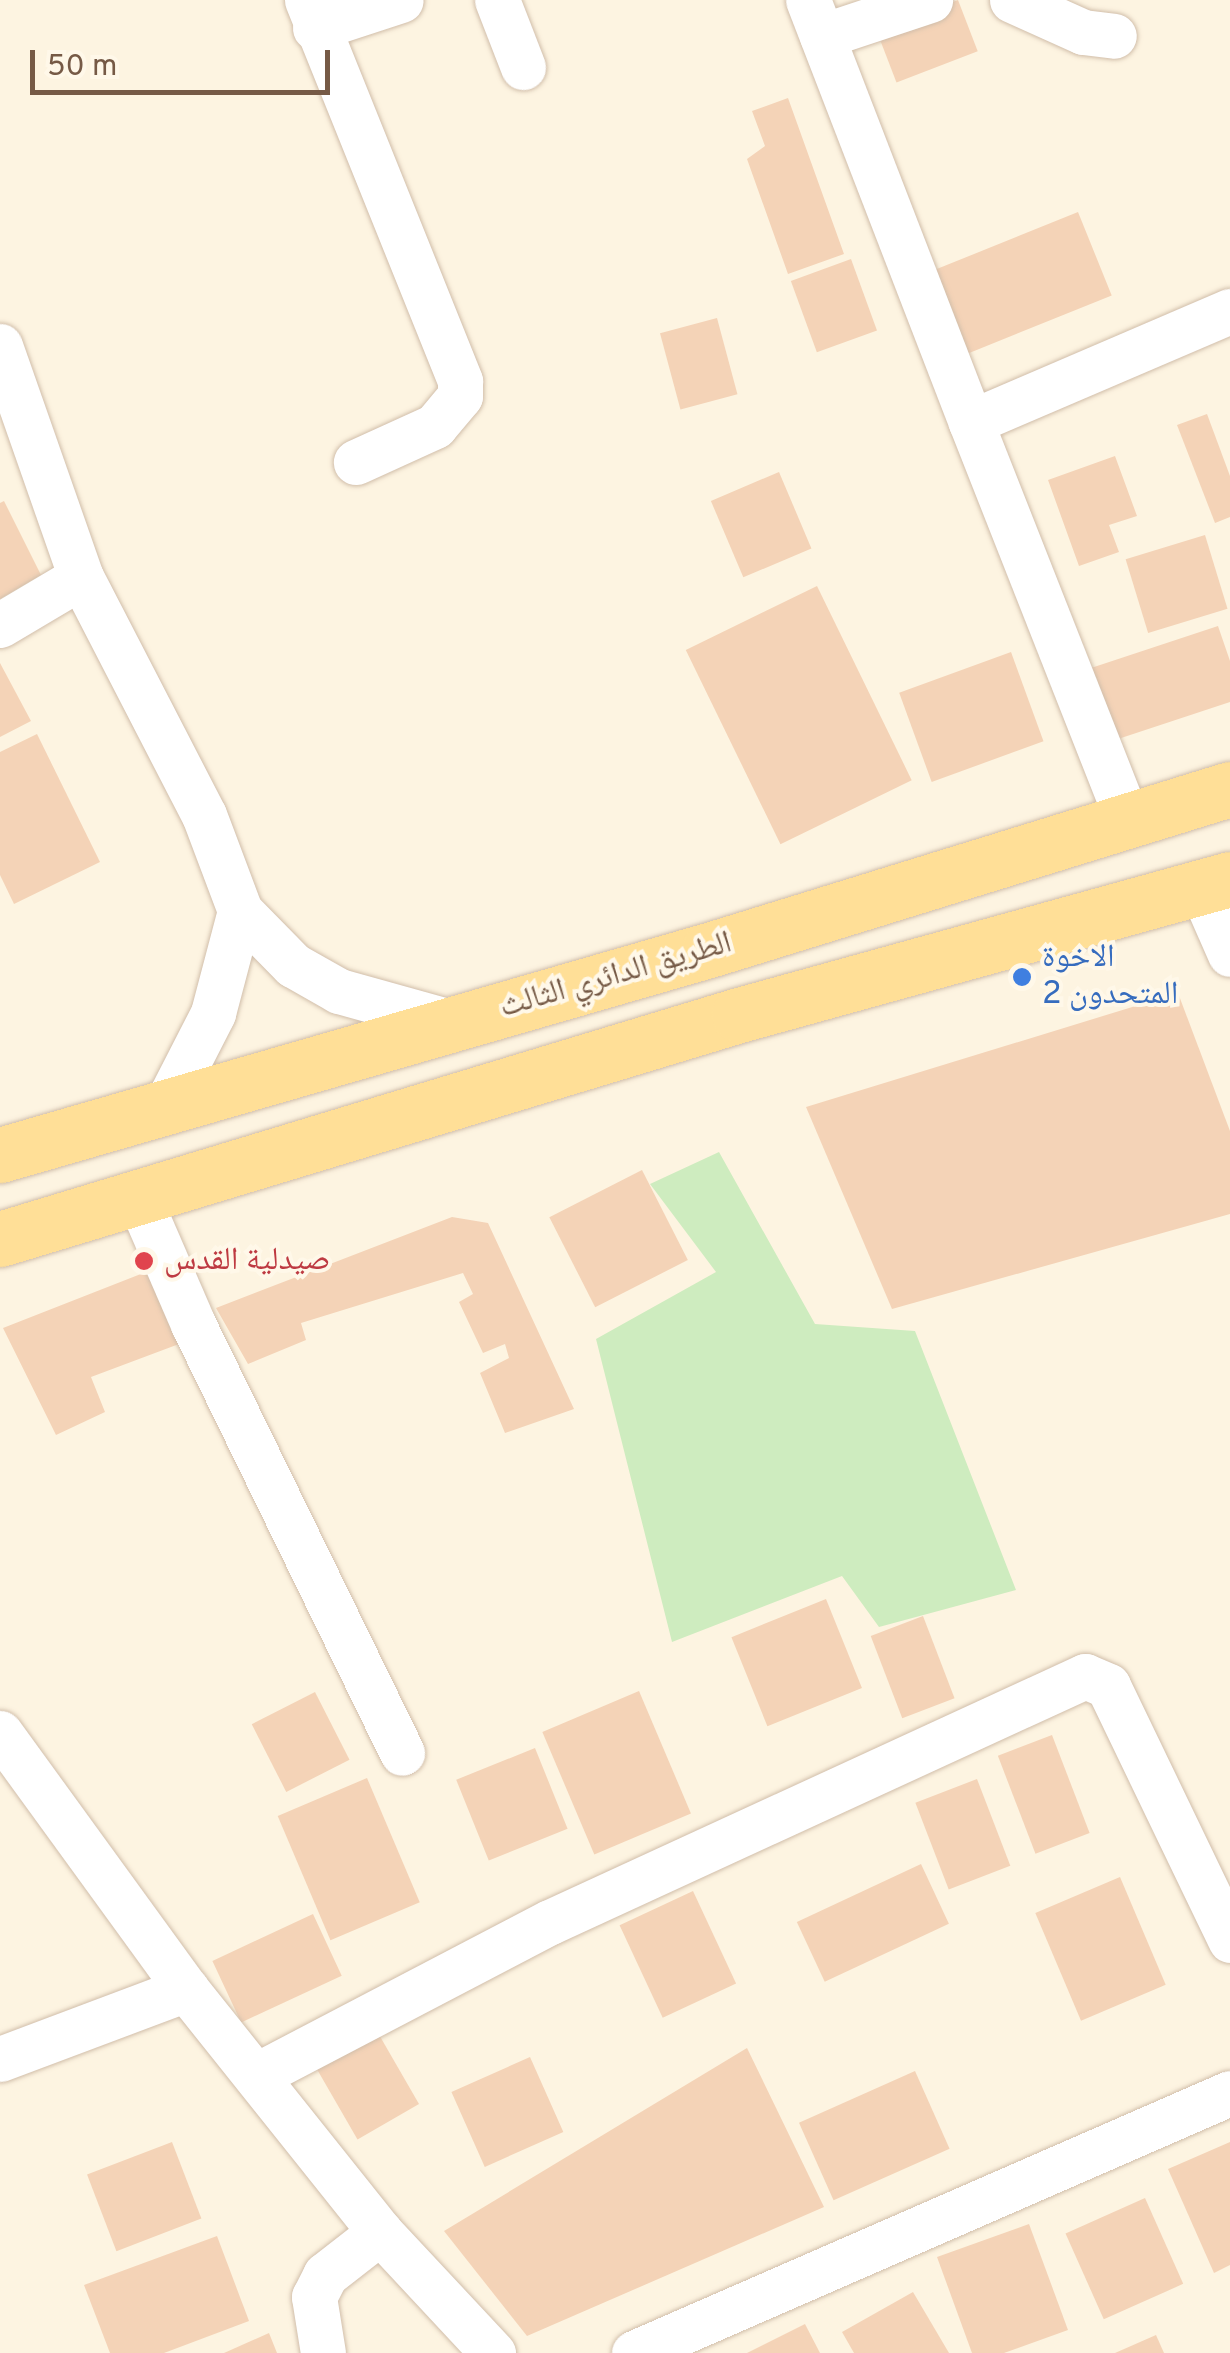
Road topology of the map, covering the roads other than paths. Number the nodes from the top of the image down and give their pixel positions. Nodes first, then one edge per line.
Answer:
1 (400, 0) edge
2 (497, 0) edge
3 (930, 0) edge
4 (1012, 0) edge
5 (311, 14) edge
6 (815, 18) edge
7 (1114, 36) dead end
8 (523, 67) dead end
9 (1230, 310) edge
10 (0, 346) edge
11 (971, 422) junction
12 (356, 462) dead end
13 (81, 577) junction
14 (0, 626) edge
15 (1230, 789) edge
16 (1126, 816) junction
17 (1216, 883) edge
18 (240, 911) junction
19 (1230, 954) edge
20 (454, 1023) junction
21 (165, 1107) junction
22 (0, 1155) edge
23 (139, 1199) junction
24 (0, 1239) edge
25 (0, 1733) edge
26 (402, 1753) dead end
27 (1230, 1940) edge
28 (186, 1989) junction
29 (0, 2059) edge
30 (260, 2074) junction
31 (1230, 2093) edge
32 (380, 2232) junction
33 (323, 2353) edge
34 (492, 2353) edge
35 (634, 2353) edge

1 - 5 street
2 - 8 street
3 - 6 street
4 - 7 street
5 - 12 street
6 - 11 street
9 - 11 street
10 - 13 street
11 - 16 street
13 - 14 street
13 - 18 street
15 - 16 main road, الطريق الدائري الثالث
16 - 20 main road, الطريق الدائري الثالث
17 - 19 street
17 - 23 main road
18 - 20 street
18 - 21 street
20 - 21 main road, الطريق الدائري الثالث
21 - 22 main road, الطريق الدائري الثالث
23 - 24 main road
23 - 26 street
25 - 28 street
27 - 30 street
28 - 29 street
28 - 30 street
30 - 32 street
31 - 35 street
32 - 33 street
32 - 34 street

